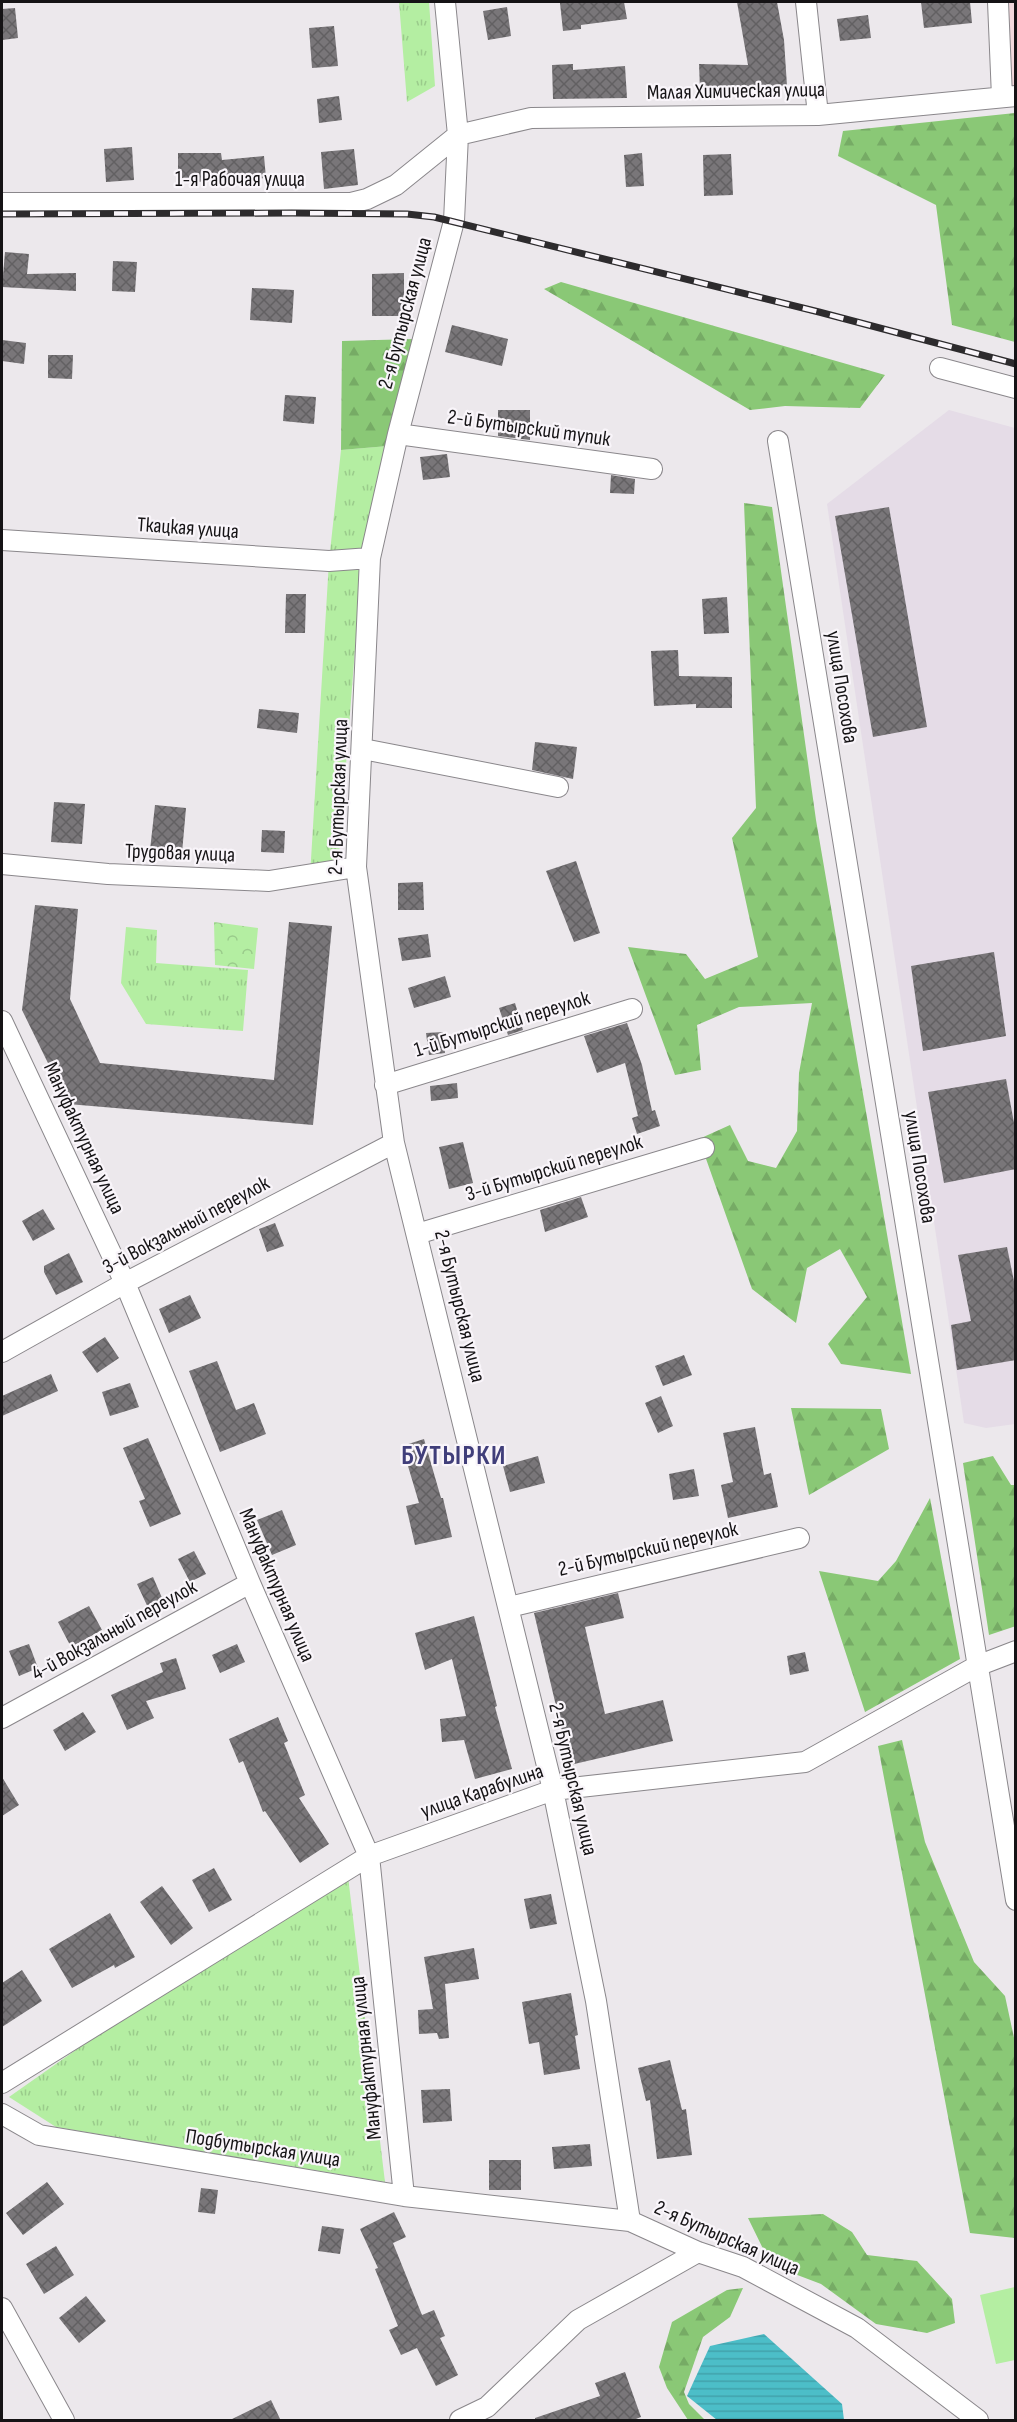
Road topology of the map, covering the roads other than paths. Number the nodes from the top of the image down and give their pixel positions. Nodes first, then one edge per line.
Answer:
1 (445, 2) edge
2 (806, 2) edge
3 (998, 2) edge
4 (1009, 96) edge
5 (818, 115) junction
6 (458, 135) junction
7 (2, 203) edge
8 (940, 368) dead end
9 (1016, 388) edge
10 (398, 434) junction
11 (778, 441) dead end
12 (652, 469) dead end
13 (2, 540) edge
14 (370, 558) junction
15 (363, 749) junction
16 (558, 787) dead end
17 (2, 864) edge
18 (356, 867) junction
19 (632, 1009) dead end
20 (2, 1021) edge
21 (385, 1085) junction
22 (394, 1143) junction
23 (704, 1148) dead end
24 (417, 1234) junction
25 (125, 1283) junction
26 (2, 1352) edge
27 (799, 1538) dead end
28 (250, 1583) junction
29 (509, 1607) junction
30 (1016, 1651) edge
31 (977, 1666) junction
32 (2, 1718) edge
33 (553, 1790) junction
34 (369, 1856) junction
35 (1016, 1900) edge
36 (2, 2083) edge
37 (2, 2114) edge
38 (404, 2196) junction
39 (630, 2221) junction
40 (699, 2252) junction
41 (2, 2308) edge
42 (958, 2414) edge
43 (64, 2421) edge
44 (460, 2421) edge
45 (978, 2421) edge

1 - 6 street, 2-я Бутырская улица
2 - 5 street
3 - 4 street
4 - 5 street, Малая Химическая улица
5 - 6 street, Малая Химическая улица
6 - 7 street, 1-я Рабочая улица
6 - 10 street, 2-я Бутырская улица
8 - 9 street
10 - 12 street, 2-й Бутырский тупик
10 - 14 street, 2-я Бутырская улица
11 - 31 street, улица Посохова
13 - 14 street, Ткацкая улица
14 - 15 street, 2-я Бутырская улица
15 - 16 street
15 - 18 street, 2-я Бутырская улица
17 - 18 street, Трудовая улица
18 - 21 street, 2-я Бутырская улица
19 - 21 street, 1-й Бутырский переулок
20 - 25 street, Мануфактурная улица
21 - 22 street, 2-я Бутырская улица
22 - 24 street, 2-я Бутырская улица
22 - 25 street, 3-й Вокзальный переулок
23 - 24 street, 3-й Бутырский переулок
24 - 29 street, 2-я Бутырская улица
25 - 26 street, 3-й Вокзальный переулок
25 - 28 street, Мануфактурная улица
27 - 29 street, 2-й Бутырский переулок
28 - 32 street, 4-й Вокзальный переулок
28 - 34 street, Мануфактурная улица
29 - 33 street, 2-я Бутырская улица
30 - 31 street, улица Карабулина
31 - 33 street, улица Карабулина
31 - 35 street, улица Посохова
33 - 34 street, улица Карабулина
33 - 39 street, 2-я Бутырская улица
34 - 36 street, улица Карабулина
34 - 38 street, Мануфактурная улица
37 - 38 street, Подбутырская улица
38 - 39 street, Подбутырская улица
39 - 40 street, 2-я Бутырская улица
40 - 42 street, 2-я Бутырская улица
40 - 44 street
41 - 43 street
42 - 45 street, 2-я Бутырская улица

